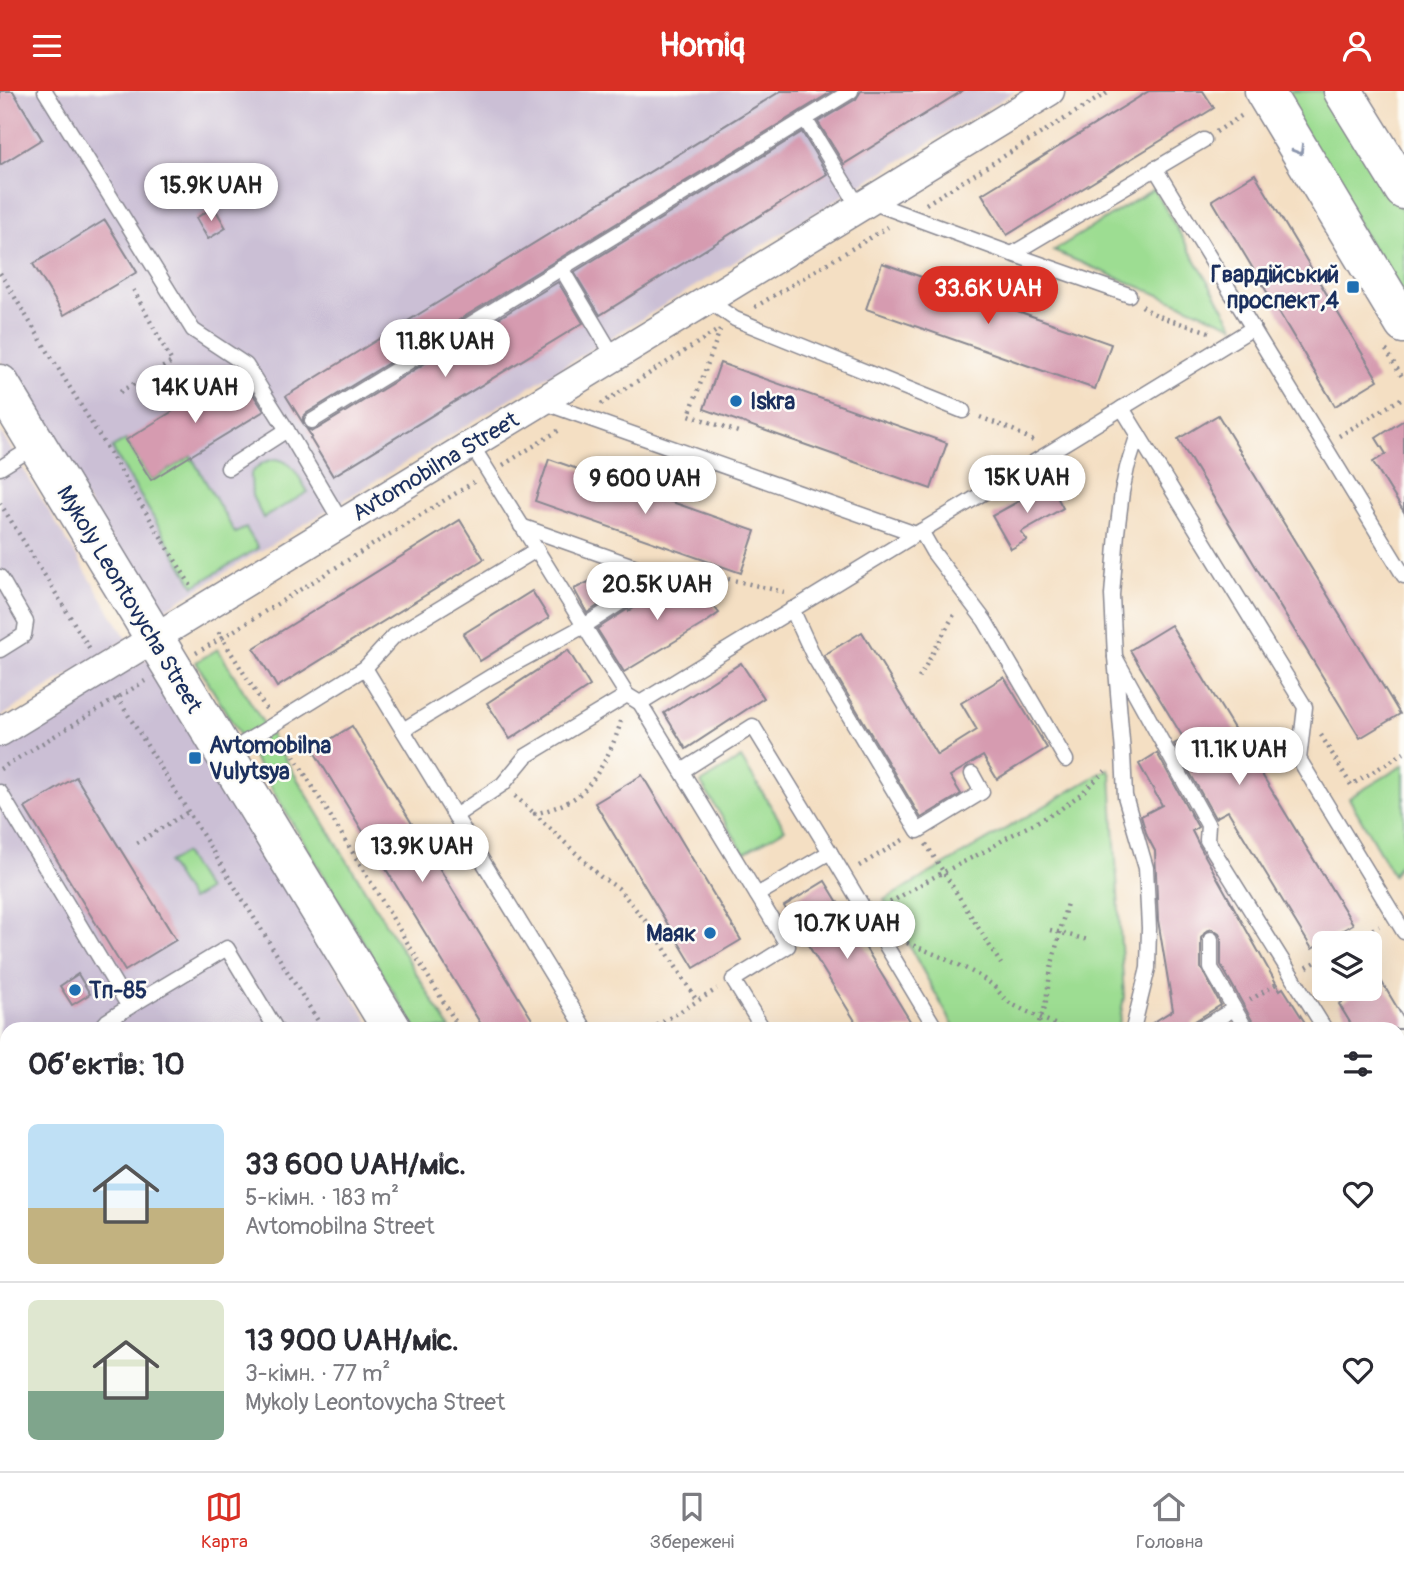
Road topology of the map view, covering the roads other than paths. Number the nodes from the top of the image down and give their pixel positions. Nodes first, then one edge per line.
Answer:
1 (45, 91) edge
2 (851, 91) edge
3 (1049, 91) edge
4 (1343, 91) edge
5 (1254, 102) edge
6 (805, 119) junction
7 (1204, 140) road end
8 (1156, 168) junction
9 (1404, 190) edge
10 (864, 204) junction
11 (1012, 254) junction
12 (561, 268) junction
13 (1129, 295) road end
14 (707, 300) junction
15 (1404, 324) edge
16 (1253, 328) junction
17 (614, 357) junction
18 (0, 384) edge
19 (541, 401) junction
20 (1122, 408) junction
21 (963, 411) road end
22 (313, 421) dead end
23 (287, 430) junction
24 (1138, 434) junction
25 (471, 444) junction
26 (37, 445) junction
27 (0, 468) edge
28 (228, 468) dead end
29 (342, 523) junction
30 (521, 526) junction
31 (918, 533) junction
32 (536, 550) junction
33 (1404, 576) edge
34 (0, 577) edge
35 (792, 609) junction
36 (584, 626) junction
37 (0, 650) edge
38 (163, 652) junction
39 (1115, 657) junction
40 (365, 669) junction
41 (633, 699) junction
42 (403, 730) junction
43 (0, 732) edge
44 (225, 754) junction
45 (1066, 760) dead end
46 (681, 771) junction
47 (972, 774) dead end
48 (0, 792) edge
49 (455, 815) junction
50 (830, 852) junction
51 (757, 895) junction
52 (1404, 932) edge
53 (1211, 939) dead end
54 (129, 1007) junction
55 (1234, 1009) junction
56 (106, 1022) edge
57 (272, 1022) edge
58 (388, 1022) edge
59 (581, 1022) edge
60 (759, 1022) edge
61 (932, 1022) edge
62 (1135, 1022) edge
63 (1212, 1022) edge
64 (1242, 1022) edge
65 (1321, 1022) edge

1 - 23 lane
2 - 6 lane
3 - 10 street, Avtomobilna Street
4 - 9 street
5 -> 15 street
6 - 10 lane
6 - 12 lane
7 - 8 lane
8 - 11 lane
8 - 16 lane
10 - 11 lane
10 - 14 street, Avtomobilna Street
11 - 13 lane
12 - 17 lane
12 - 22 lane
14 - 17 street, Avtomobilna Street
14 - 21 lane
16 - 20 lane
16 - 33 lane
17 - 19 street, Avtomobilna Street
18 - 26 street, Mykoly Leontovycha Street
19 - 25 street, Avtomobilna Street
19 - 31 lane
20 - 24 lane
20 - 31 lane
23 - 28 lane
23 - 29 lane
24 - 39 lane
24 - 52 lane
25 - 29 street, Avtomobilna Street
25 - 30 lane
26 - 27 lane
26 - 38 street, Mykoly Leontovycha Street
29 - 38 street, Avtomobilna Street
30 - 32 lane
30 - 36 lane
31 - 35 lane
31 - 45 lane
32 - 36 lane
32 - 40 lane
34 - 37 lane
35 - 41 lane
35 - 47 lane
36 - 41 lane
36 - 42 lane
38 - 43 street, Avtomobilna Street
38 - 44 street, Mykoly Leontovycha Street
39 - 62 lane
39 - 65 lane
40 - 42 lane
40 - 44 lane
41 - 46 lane
41 - 49 lane
42 - 49 lane
44 - 58 street, Mykoly Leontovycha Street
46 - 50 lane
46 - 51 lane
48 - 54 lane
49 - 59 lane
50 - 51 lane
50 - 61 lane
51 - 60 lane
53 - 55 lane
54 - 56 lane
54 - 57 lane
55 - 63 lane
55 - 64 lane

